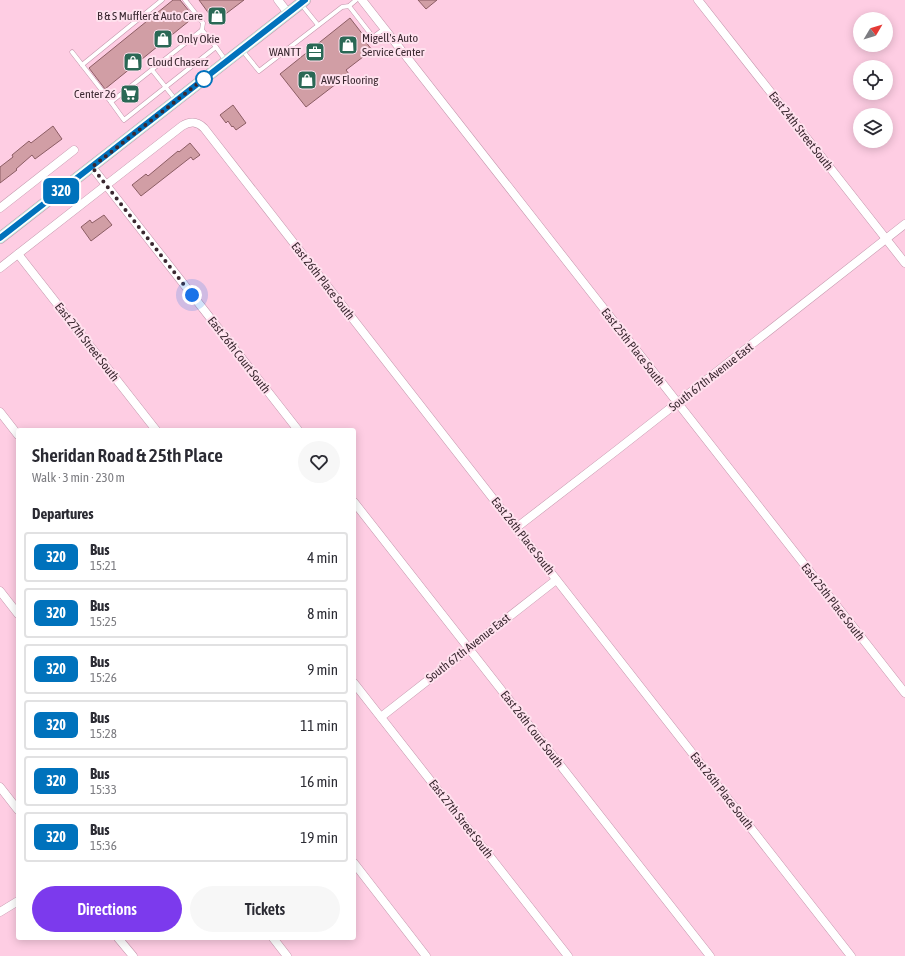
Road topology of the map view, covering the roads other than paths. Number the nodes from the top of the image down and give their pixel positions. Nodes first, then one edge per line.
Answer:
1 (162, 0) edge
2 (185, 0) edge
3 (278, 0) edge
4 (356, 0) edge
5 (362, 0) edge
6 (698, 0) edge
7 (302, 2) edge
8 (349, 6) junction
9 (288, 13) junction
10 (318, 25) junction
11 (384, 29) junction
12 (202, 30) junction
13 (216, 47) junction
14 (242, 49) junction
15 (72, 52) dead end
16 (226, 61) junction
17 (82, 65) junction
18 (152, 70) junction
19 (165, 87) junction
20 (176, 100) junction
21 (111, 102) junction
22 (74, 150) dead end
23 (92, 167) junction
24 (106, 185) junction
25 (0, 208) edge
26 (905, 224) edge
27 (0, 238) edge
28 (886, 239) junction
29 (18, 254) junction
30 (905, 263) edge
31 (0, 268) edge
32 (677, 403) junction
33 (0, 412) edge
34 (154, 428) edge
35 (296, 428) edge
36 (16, 432) edge
37 (356, 505) edge
38 (516, 528) junction
39 (556, 580) junction
40 (0, 591) edge
41 (16, 611) edge
42 (468, 648) junction
43 (356, 686) edge
44 (905, 693) edge
45 (381, 717) junction
46 (0, 787) edge
47 (16, 807) edge
48 (356, 866) edge
49 (16, 902) edge
50 (0, 912) edge
51 (120, 940) edge
52 (274, 940) edge
53 (133, 956) edge
54 (287, 956) edge
55 (426, 956) edge
56 (568, 956) edge
57 (710, 956) edge
58 (852, 956) edge

1 - 17 lane
2 - 12 lane
3 - 9 street
4 - 8 lane
5 - 11 street, East 25th Place South
6 - 28 street, East 24th Street South
7 - 9 main road
7 - 10 lane
8 - 10 lane
8 - 11 lane
9 - 14 main road
10 - 14 lane
11 - 32 street, East 25th Place South
12 - 13 lane
12 - 18 lane
13 - 16 lane
13 - 19 lane
14 - 16 main road
15 - 17 lane
16 - 20 main road
17 - 21 lane
18 - 19 lane
18 - 21 lane
19 - 20 lane
19 - 21 lane
20 - 23 main road
22 - 25 street
23 - 24 street, East 26th Court South
23 - 27 main road
24 - 29 street
24 - 35 street, East 26th Court South
24 - 38 street, East 26th Place South
26 - 28 street, South 67th Avenue East
28 - 30 street, East 24th Street South
28 - 32 street, South 67th Avenue East
29 - 31 street
29 - 34 street, East 27th Street South
32 - 38 street, South 67th Avenue East
32 - 44 street, East 25th Place South
33 - 36 street
37 - 42 street, East 26th Court South
38 - 39 street, East 26th Place South
39 - 42 street, South 67th Avenue East
39 - 58 street, East 26th Place South
40 - 41 street
42 - 45 street, South 67th Avenue East
42 - 57 street, East 26th Court South
43 - 45 street, East 27th Street South
45 - 56 street, East 27th Street South
46 - 47 street
48 - 55 street
49 - 50 street
51 - 53 street
52 - 54 street

